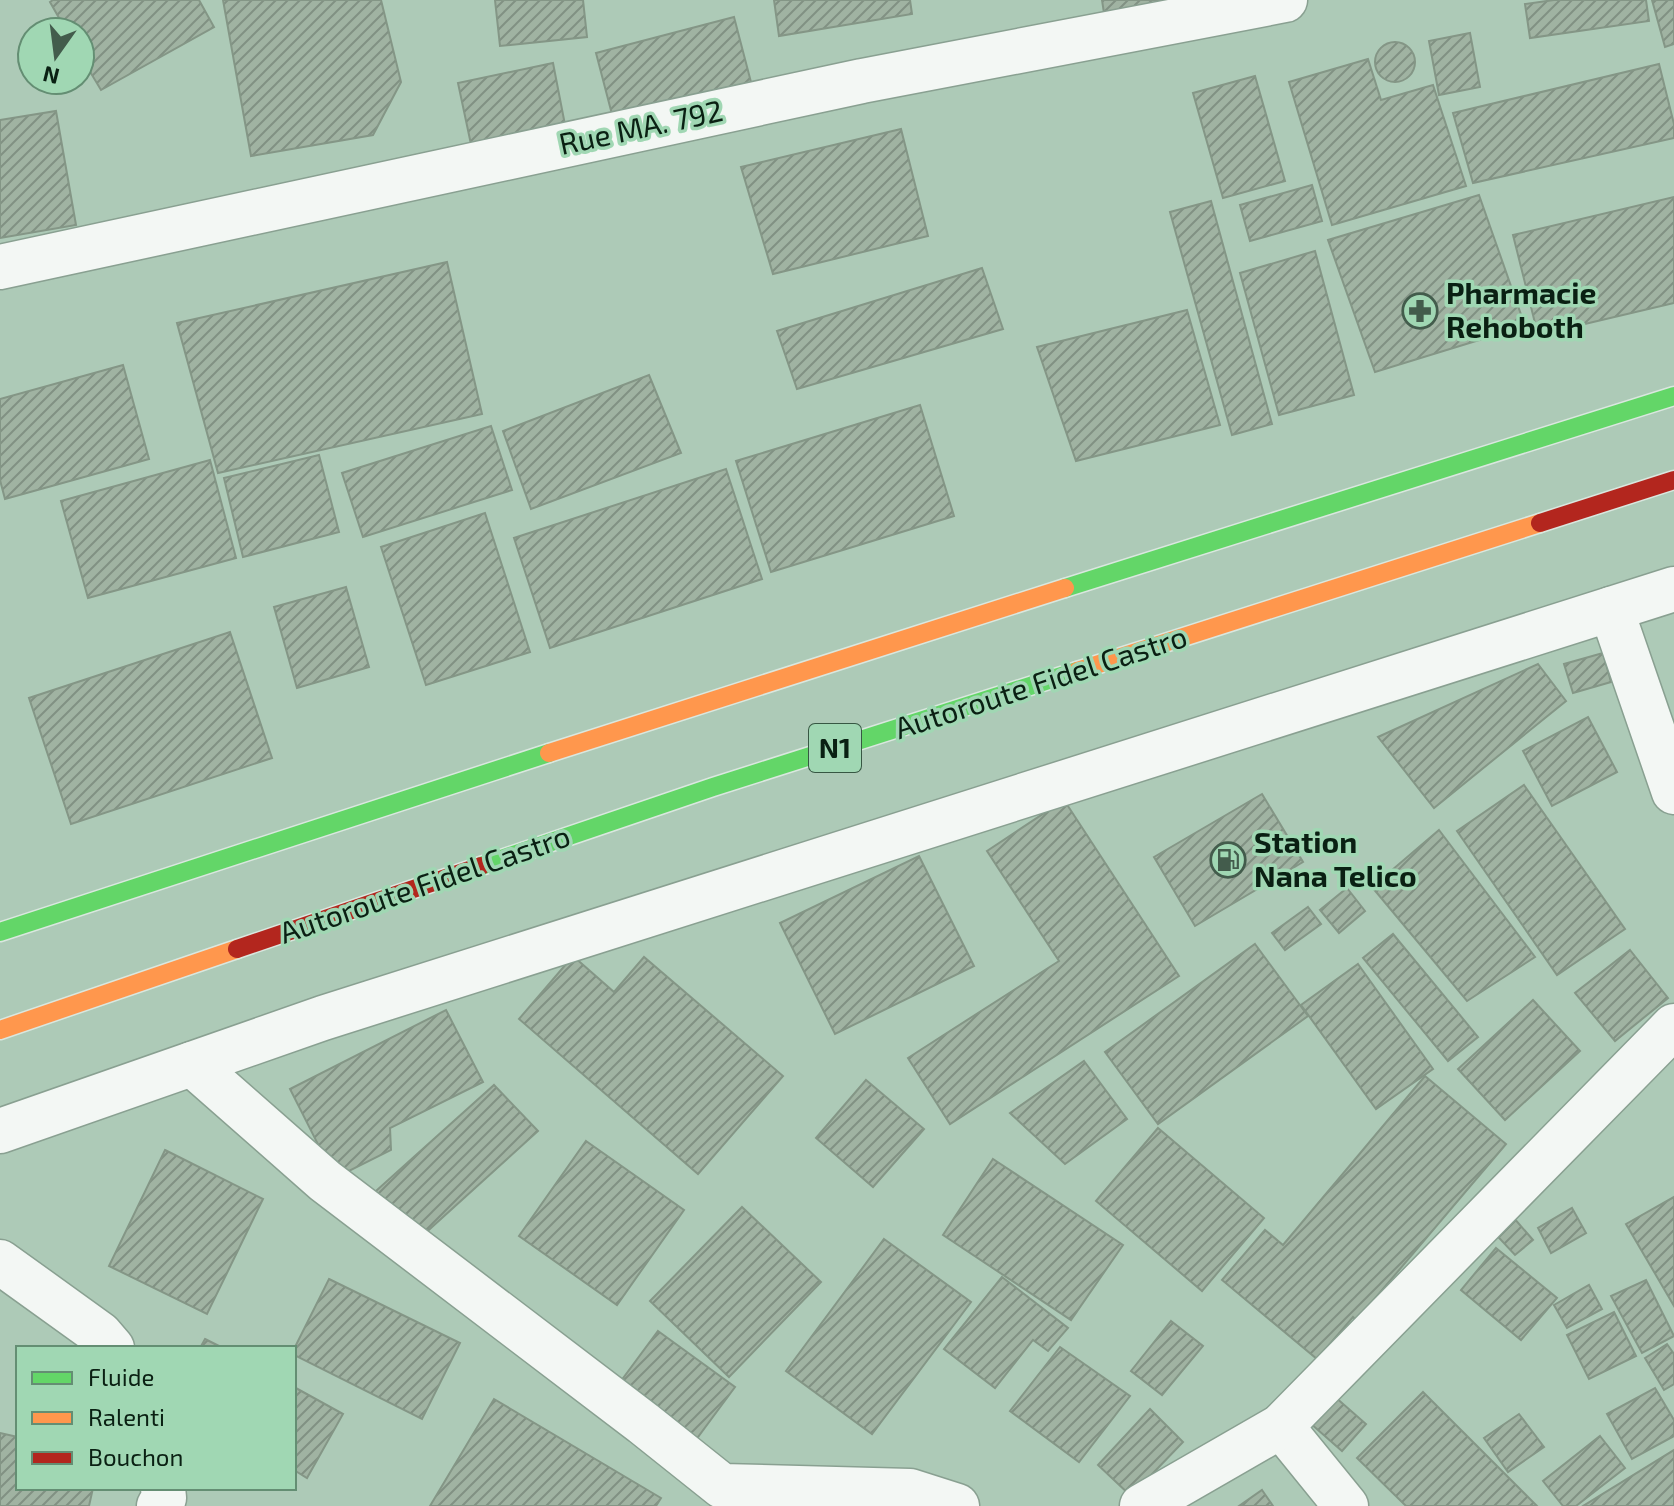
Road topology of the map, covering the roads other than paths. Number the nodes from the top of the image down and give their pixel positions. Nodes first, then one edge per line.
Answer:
1 (1285, 0) edge
2 (0, 267) edge
3 (1674, 396) edge
4 (1674, 480) edge
5 (1674, 589) edge
6 (1611, 609) junction
7 (1674, 792) edge
8 (0, 932) edge
9 (1674, 1026) edge
10 (0, 1030) edge
11 (192, 1064) junction
12 (0, 1131) edge
13 (0, 1262) edge
14 (110, 1346) edge
15 (1281, 1426) junction
16 (718, 1496) edge
17 (957, 1506) edge
18 (1142, 1506) edge
19 (1346, 1506) edge

1 - 2 street, Rue MA. 792
3 - 8 highway
4 - 10 highway, Autoroute Fidel Castro / N1
5 - 6 street
6 - 7 street
6 - 11 street
9 - 15 street
11 - 12 street
11 - 16 street
13 - 14 street
15 - 18 street
15 - 19 street
16 - 17 street

